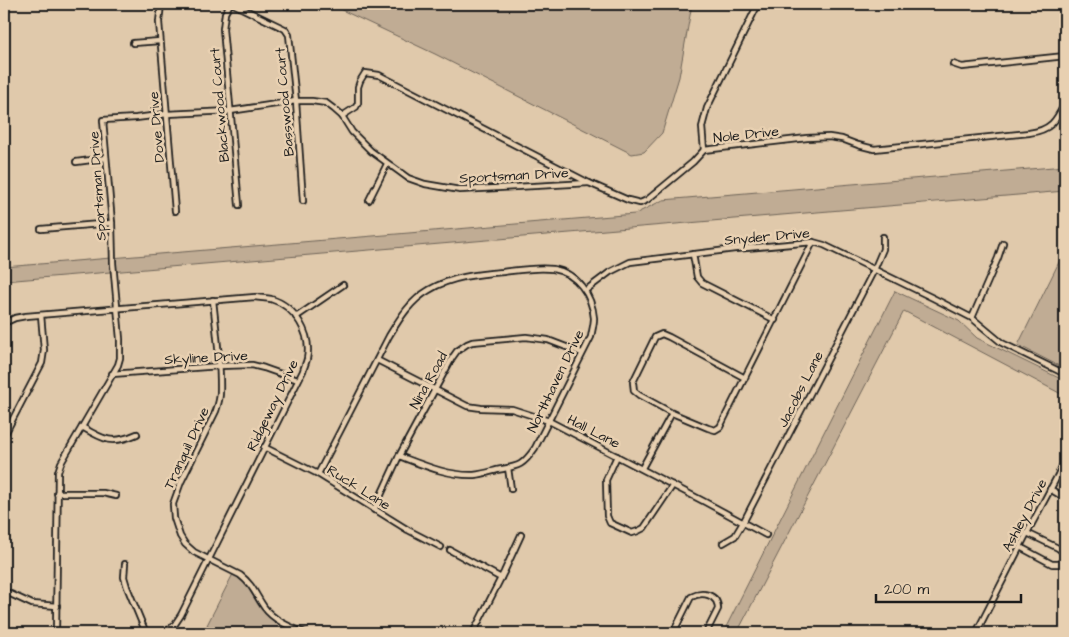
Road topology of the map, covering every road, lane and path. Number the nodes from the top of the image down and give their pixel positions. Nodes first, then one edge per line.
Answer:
1 (161, 4) edge
2 (232, 4) edge
3 (758, 4) edge
4 (160, 41) junction
5 (133, 43) dead end
6 (1065, 56) edge
7 (953, 64) dead end
8 (296, 101) junction
9 (1065, 103) edge
10 (230, 111) junction
11 (167, 114) junction
12 (342, 116) junction
13 (704, 150) junction
14 (106, 158) junction
15 (76, 162) dead end
16 (387, 164) junction
17 (589, 183) junction
18 (368, 200) dead end
19 (303, 201) dead end
20 (239, 205) dead end
21 (175, 211) dead end
22 (112, 223) junction
23 (41, 229) dead end
24 (883, 238) dead end
25 (813, 242) junction
26 (1003, 243) dead end
27 (693, 254) junction
28 (874, 270) junction
29 (343, 285) dead end
30 (586, 290) junction
31 (213, 300) junction
32 (117, 308) junction
33 (41, 315) junction
34 (296, 317) junction
35 (972, 318) junction
36 (775, 320) junction
37 (4, 323) edge
38 (582, 353) junction
39 (377, 360) junction
40 (219, 366) junction
41 (112, 374) junction
42 (1065, 374) edge
43 (745, 378) junction
44 (298, 380) junction
45 (435, 390) junction
46 (672, 412) junction
47 (549, 421) junction
48 (82, 427) junction
49 (137, 434) dead end
50 (4, 436) edge
51 (264, 447) junction
52 (399, 456) junction
53 (617, 456) junction
54 (1065, 460) edge
55 (508, 468) junction
56 (642, 468) junction
57 (318, 474) junction
58 (1058, 475) junction
59 (1065, 478) edge
60 (673, 485) junction
61 (511, 489) dead end
62 (1050, 489) junction
63 (57, 493) junction
64 (116, 496) dead end
65 (1065, 498) edge
66 (374, 510) junction
67 (743, 523) junction
68 (1026, 533) junction
69 (521, 535) dead end
70 (766, 535) dead end
71 (723, 543) dead end
72 (441, 547) dead end
73 (1020, 547) junction
74 (450, 550) dead end
75 (209, 560) junction
76 (125, 564) dead end
77 (501, 578) junction
78 (4, 590) edge
79 (56, 606) junction
80 (56, 633) edge
81 (68, 633) edge
82 (146, 633) edge
83 (166, 633) edge
84 (305, 633) edge
85 (473, 633) edge
86 (673, 633) edge
87 (706, 633) edge
88 (976, 633) edge

1 - 4 street, Dove Drive
2 - 8 street, Basswood Court
2 - 10 street, Blackwood Court
3 - 13 street
4 - 5 street
4 - 11 street, Dove Drive
6 - 7 street
8 - 10 street, Sportsman Drive
8 - 12 street, Sportsman Drive
8 - 19 street, Basswood Court
9 - 13 street, Nole Drive
10 - 11 street, Sportsman Drive
10 - 20 street, Blackwood Court
11 - 14 street, Sportsman Drive
11 - 21 street, Dove Drive
12 - 16 street, Sportsman Drive
12 - 17 street, Nole Drive
13 - 17 street, Nole Drive
14 - 15 street
14 - 22 street, Sportsman Drive
16 - 17 street, Sportsman Drive
16 - 18 street
22 - 23 street
22 - 32 street, Sportsman Drive
24 - 28 street, Jacobs Lane
25 - 27 street, Snyder Drive
25 - 28 street, Snyder Drive
25 - 36 street
26 - 35 street
27 - 30 street, Snyder Drive
27 - 36 street
28 - 35 street, Snyder Drive
28 - 67 street, Jacobs Lane
29 - 34 street
30 - 38 street, Northhaven Drive
30 - 39 street
31 - 32 street, Ridgeway Drive
31 - 34 street, Ridgeway Drive
31 - 40 street, Tranquil Drive
32 - 33 street, Ridgeway Drive
32 - 41 street, Sportsman Drive
33 - 37 street, Ridgeway Drive
33 - 50 street
34 - 44 street, Ridgeway Drive
35 - 42 street, Snyder Drive
36 - 43 street
38 - 45 street, Nina Road
38 - 47 street, Northhaven Drive
39 - 45 street, Hall Lane
39 - 57 street
40 - 41 street, Skyline Drive
40 - 44 street, Skyline Drive
40 - 75 street, Tranquil Drive
41 - 48 street, Sportsman Drive
43 - 46 street
43 - 46 street
44 - 51 street, Ridgeway Drive
45 - 47 street, Hall Lane
45 - 52 street, Nina Road
46 - 56 street
47 - 53 street, Hall Lane
47 - 55 street, Northhaven Drive
48 - 49 street
48 - 63 street, Sportsman Drive
51 - 57 street, Ruck Lane
51 - 75 street, Ridgeway Drive
52 - 55 street, Northhaven Drive
52 - 66 street, Nina Road
53 - 56 street, Hall Lane
53 - 60 street
54 - 58 street, Ashley Drive
55 - 61 street
56 - 60 street, Hall Lane
57 - 66 street, Ruck Lane
58 - 59 street
58 - 62 street, Ashley Drive
60 - 67 street, Hall Lane
62 - 65 street
62 - 68 street, Ashley Drive
63 - 64 street
63 - 79 street, Sportsman Drive
66 - 72 street, Ruck Lane
67 - 70 street, Hall Lane
67 - 71 street, Jacobs Lane
68 - 73 street, Ashley Drive
68 - 73 street
69 - 77 street
73 - 88 street, Ashley Drive
74 - 77 street
75 - 83 street, Ridgeway Drive
75 - 84 street, Tranquil Drive
76 - 82 street
77 - 85 street
78 - 79 street
79 - 80 street, Sportsman Drive
80 - 81 street
86 - 87 street

